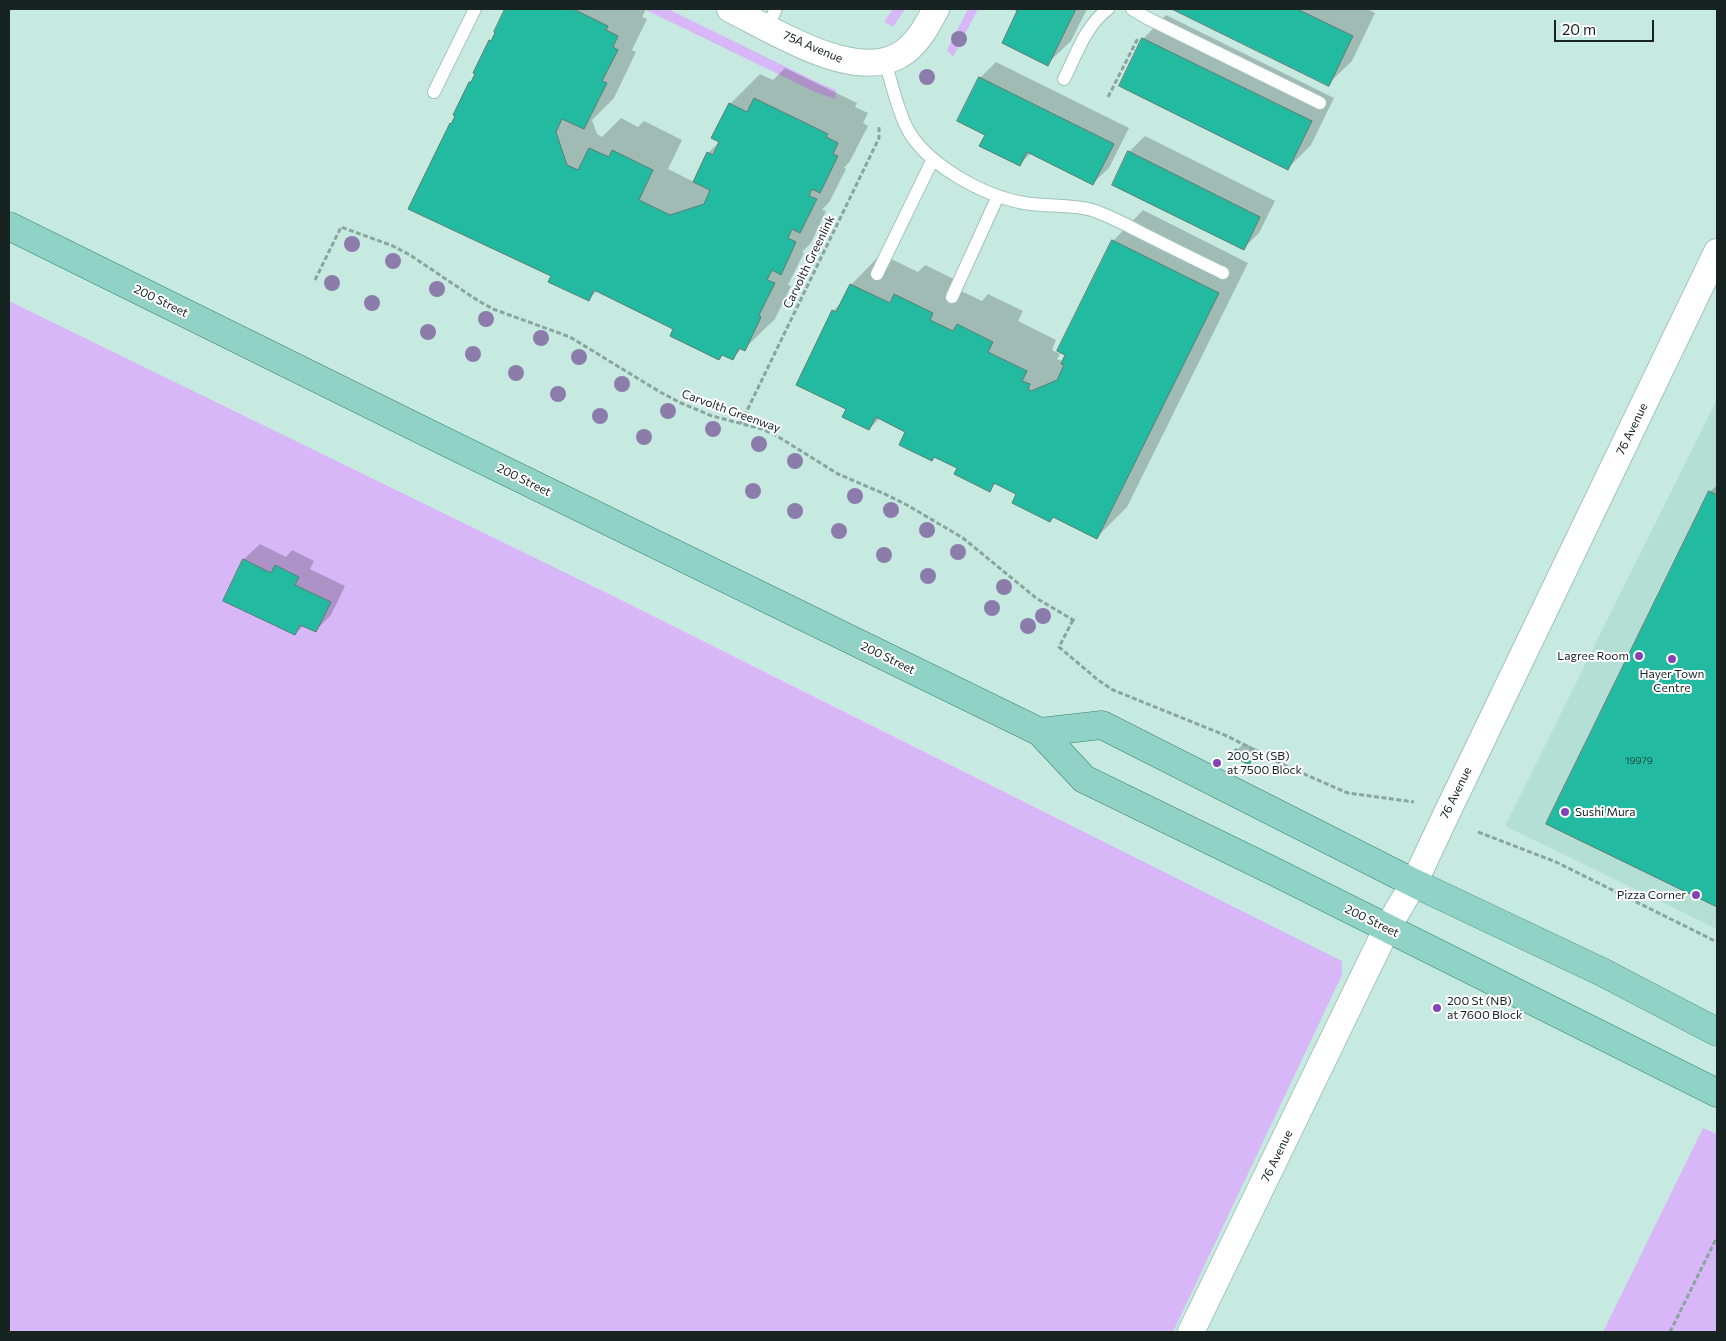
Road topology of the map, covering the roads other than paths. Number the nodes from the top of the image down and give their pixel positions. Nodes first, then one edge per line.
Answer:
1 (475, 9) edge
2 (730, 9) edge
3 (936, 9) edge
4 (1108, 9) edge
5 (1132, 9) edge
6 (771, 18) edge
7 (885, 61) junction
8 (1064, 79) dead end
9 (434, 92) dead end
10 (1320, 102) dead end
11 (933, 159) junction
12 (998, 196) junction
13 (9, 226) edge
14 (1717, 252) edge
15 (1223, 273) dead end
16 (877, 274) dead end
17 (952, 298) dead end
18 (1040, 732) junction
19 (1414, 883) junction
20 (1387, 928) junction
21 (1717, 1032) edge
22 (1717, 1093) edge
23 (1191, 1332) edge

1 - 9 lane
2 - 6 street, 75A Avenue
3 - 7 street, 75A Avenue
4 - 8 lane
5 - 10 lane
6 - 7 street, 75A Avenue
7 - 11 lane
11 - 12 lane
11 - 16 lane
12 - 15 lane
12 - 17 lane
13 - 18 main road, 200 Street
14 - 19 street, 76 Avenue
18 - 19 main road
18 - 20 main road, 200 Street
19 - 20 street, 76 Avenue
19 - 21 main road
20 - 22 main road, 200 Street
20 - 23 street, 76 Avenue

